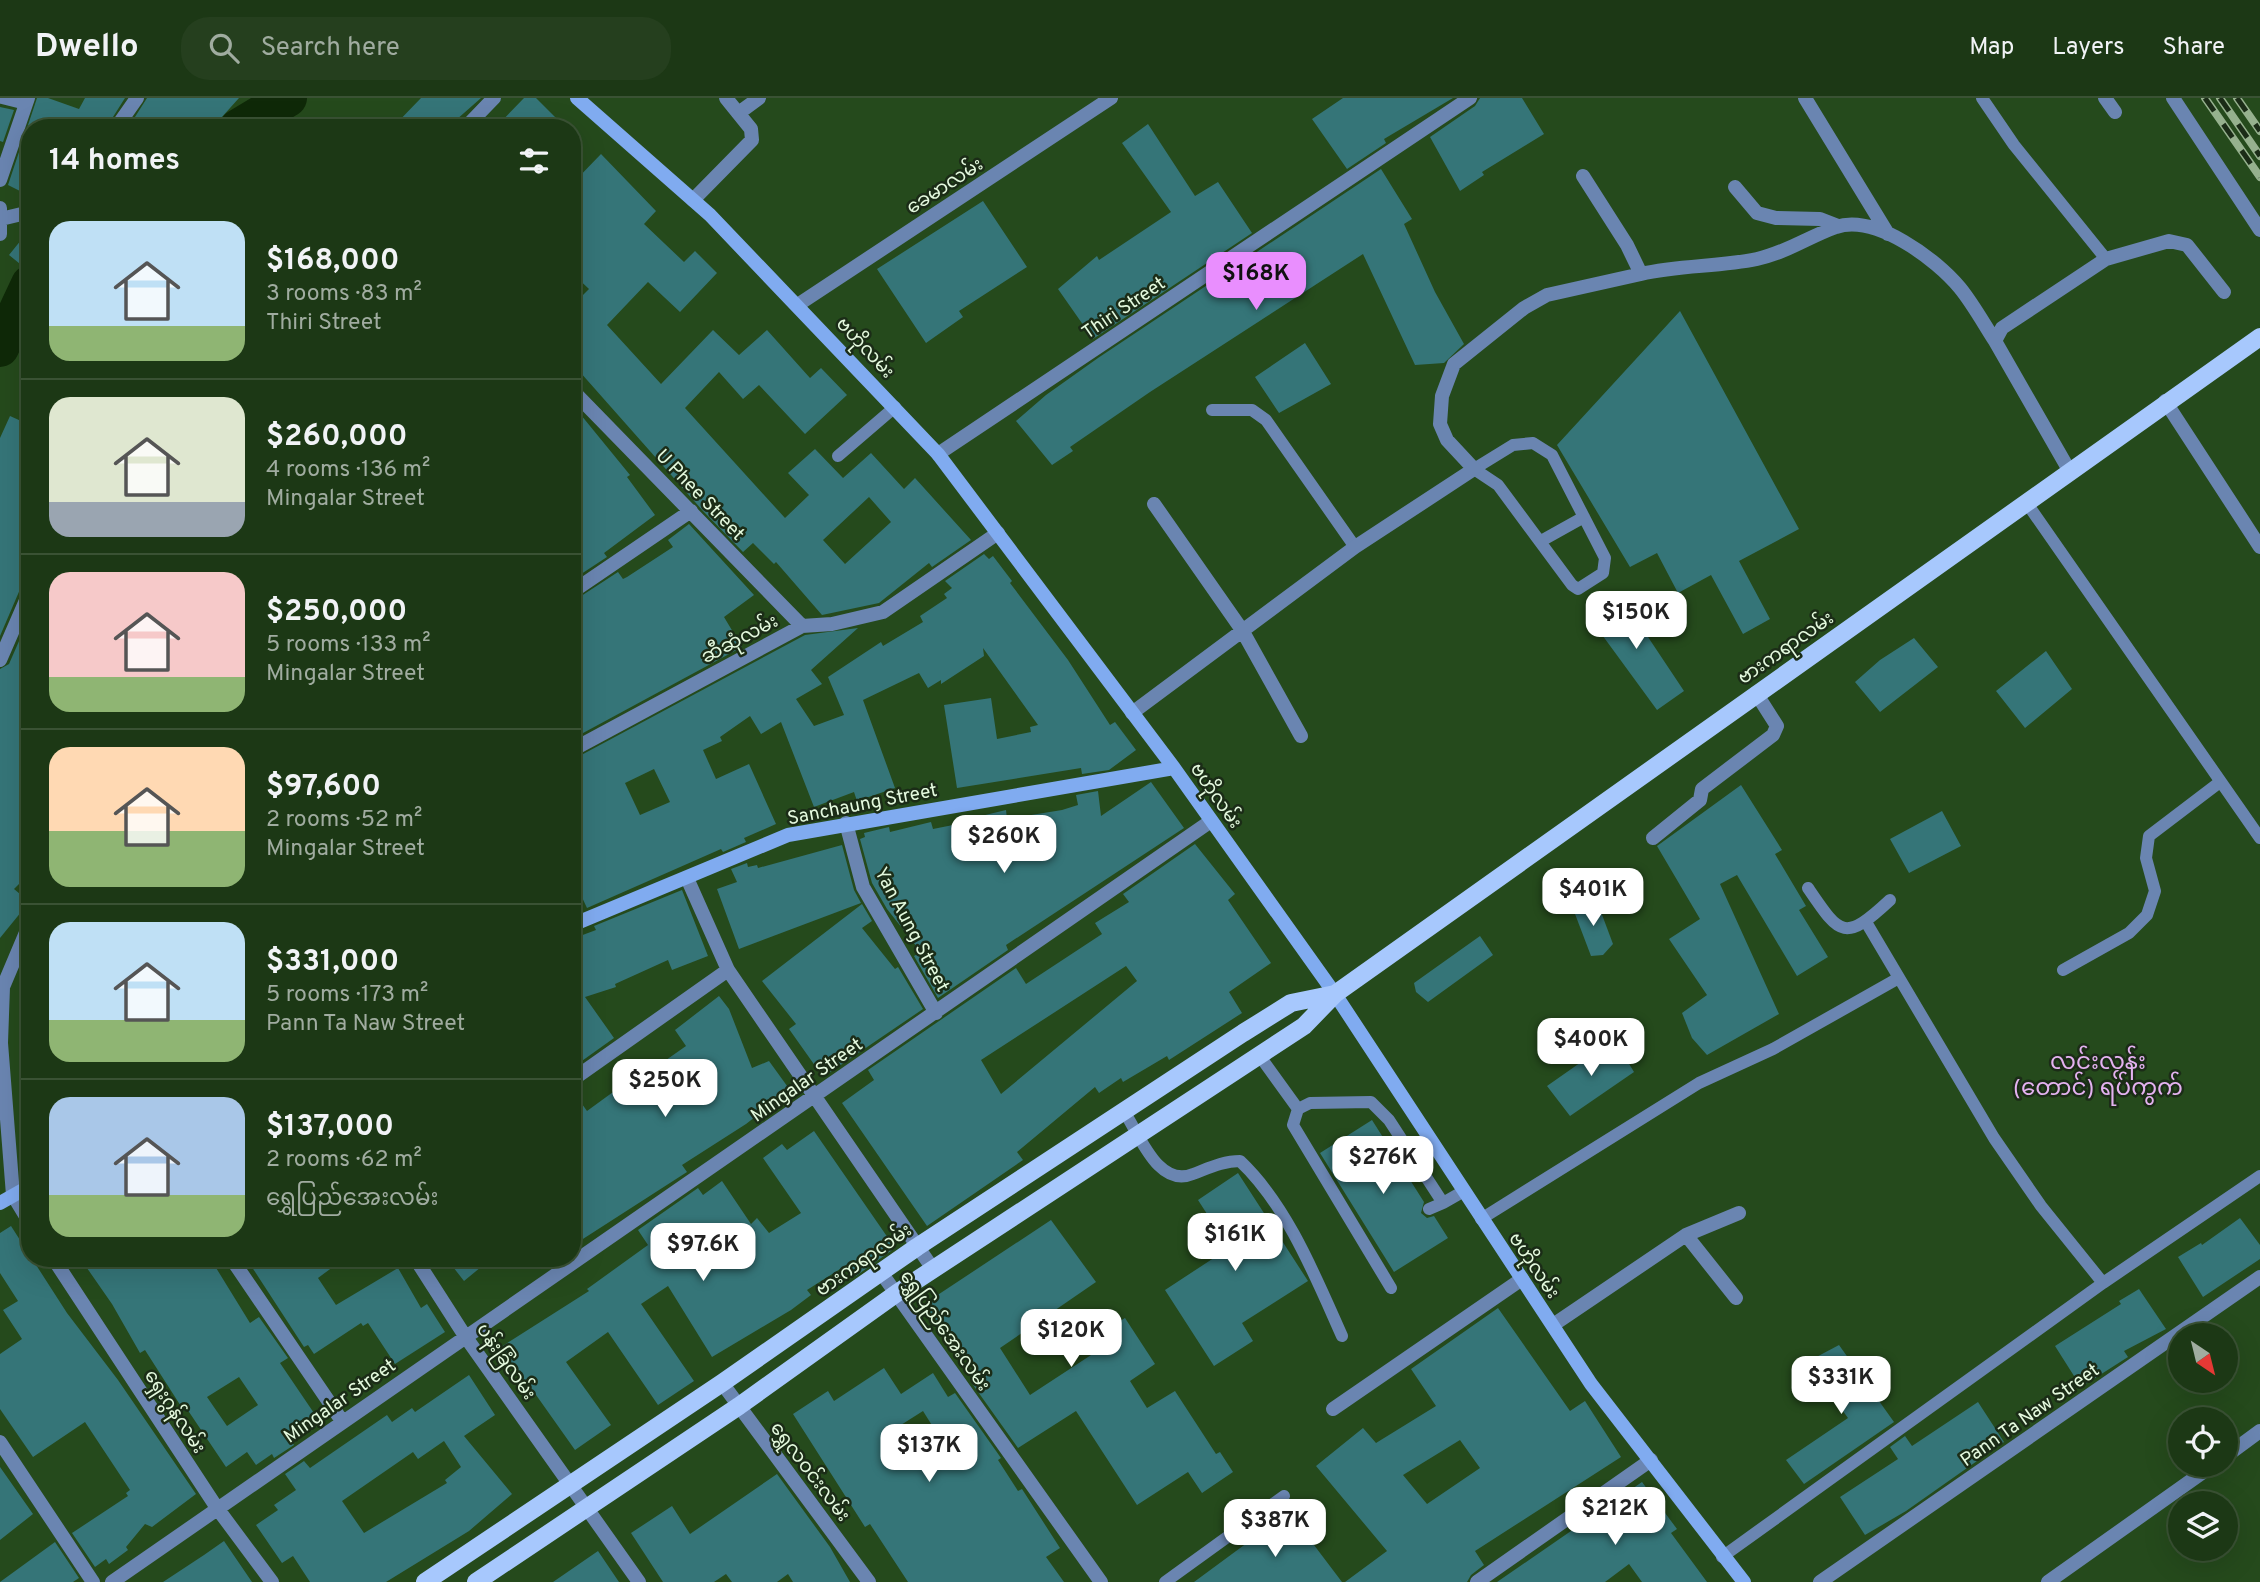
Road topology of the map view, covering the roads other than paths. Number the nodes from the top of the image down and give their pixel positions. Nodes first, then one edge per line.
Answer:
1 (2, 98) edge
2 (137, 98) edge
3 (494, 98) edge
4 (578, 98) edge
5 (726, 98) edge
6 (759, 98) edge
7 (1111, 98) edge
8 (1470, 98) edge
9 (1805, 98) edge
10 (1982, 98) edge
11 (2105, 98) edge
12 (2173, 98) edge
13 (27, 101) edge
14 (740, 112) junction
15 (2115, 112) dead end
16 (122, 119) edge
17 (474, 119) edge
18 (1583, 176) dead end
19 (0, 180) edge
20 (1735, 187) dead end
21 (693, 200) junction
22 (21, 214) edge
23 (0, 220) edge
24 (1838, 226) junction
25 (2260, 230) edge
26 (1888, 234) junction
27 (2106, 259) junction
28 (1641, 274) junction
29 (2224, 292) dead end
30 (799, 304) junction
31 (2260, 337) edge
32 (1995, 341) junction
33 (581, 399) edge
34 (2165, 401) junction
35 (895, 407) junction
36 (1212, 411) dead end
37 (938, 454) junction
38 (838, 456) dead end
39 (1474, 469) junction
40 (2069, 470) junction
41 (2026, 502) junction
42 (1154, 504) dead end
43 (691, 511) junction
44 (1584, 517) junction
45 (998, 533) junction
46 (1541, 541) junction
47 (1355, 547) junction
48 (2260, 547) edge
49 (581, 586) edge
50 (21, 612) edge
51 (802, 626) junction
52 (1242, 630) junction
53 (0, 660) edge
54 (1756, 693) junction
55 (1132, 713) junction
56 (1301, 736) dead end
57 (581, 745) edge
58 (1174, 768) junction
59 (2220, 782) junction
60 (1211, 821) junction
61 (846, 823) junction
62 (1653, 838) dead end
63 (2260, 838) edge
64 (687, 878) junction
65 (1808, 888) dead end
66 (1890, 900) dead end
67 (581, 921) edge
68 (1866, 922) junction
69 (21, 944) edge
70 (728, 970) junction
71 (2063, 970) dead end
72 (1897, 979) junction
73 (1335, 994) junction
74 (936, 1013) junction
75 (1259, 1055) junction
76 (581, 1074) edge
77 (815, 1097) junction
78 (1298, 1110) junction
79 (1125, 1113) junction
80 (1138, 1134) junction
81 (2260, 1176) edge
82 (1464, 1191) junction
83 (6, 1199) edge
84 (1443, 1203) junction
85 (1429, 1209) dead end
86 (1739, 1213) dead end
87 (21, 1214) edge
88 (1481, 1219) junction
89 (1686, 1235) junction
90 (917, 1247) junction
91 (581, 1257) edge
92 (59, 1267) edge
93 (237, 1267) edge
94 (421, 1267) edge
95 (567, 1267) edge
96 (933, 1269) junction
97 (880, 1271) junction
98 (2260, 1277) edge
99 (1522, 1279) junction
100 (2104, 1283) junction
101 (1391, 1288) dead end
102 (897, 1293) junction
103 (1736, 1298) dead end
104 (1553, 1325) junction
105 (466, 1336) junction
106 (1342, 1336) dead end
107 (722, 1383) junction
108 (739, 1406) junction
109 (1333, 1409) dead end
110 (342, 1422) junction
111 (2260, 1432) edge
112 (0, 1442) edge
113 (2238, 1448) edge
114 (1651, 1460) junction
115 (2196, 1477) edge
116 (569, 1485) junction
117 (1284, 1496) dead end
118 (217, 1508) junction
119 (585, 1508) junction
120 (1722, 1557) junction
121 (431, 1580) edge
122 (93, 1582) edge
123 (111, 1582) edge
124 (272, 1582) edge
125 (476, 1582) edge
126 (639, 1582) edge
127 (869, 1582) edge
128 (1101, 1582) edge
129 (1165, 1582) edge
130 (1477, 1582) edge
131 (1744, 1582) edge
132 (1820, 1582) edge
133 (2048, 1582) edge

1 - 13 lane
2 - 16 street
3 - 17 street
4 - 21 main road, ဗဟိုလမ်း
5 - 14 street
6 - 14 street
7 - 30 street, ခေမာလမ်း
8 - 37 street, Thiri Street
9 - 26 street
10 - 27 lane
11 - 15 street
12 - 25 street
13 - 19 street
14 - 21 street
18 - 28 street
20 - 24 street
21 - 30 main road, ဗဟိုလမ်း
22 - 23 street
24 - 26 street
24 - 28 street
26 - 32 street
27 - 29 street
27 - 32 street
28 - 39 street
30 - 35 main road, ဗဟိုလမ်း
31 - 34 main road, ဗားကရာလမ်း
32 - 40 street
33 - 43 street, U Phee Street
34 - 40 main road, ဗားကရာလမ်း
34 - 48 street
35 - 37 main road, ဗဟိုလမ်း
35 - 38 lane
36 - 47 lane
37 - 45 main road, ဗဟိုလမ်း
39 - 44 lane
39 - 46 lane
39 - 47 street
40 - 41 main road, ဗားကရာလမ်း
41 - 54 main road, ဗားကရာလမ်း
41 - 59 lane
42 - 52 street
43 - 49 street
43 - 51 street, U Phee Street
44 - 46 lane
44 - 46 lane
45 - 51 street, ဆီဆုံလမ်း
45 - 55 main road, ဗဟိုလမ်း
47 - 52 street
50 - 53 street
51 - 57 street, ဆီဆုံလမ်း
52 - 55 street
52 - 56 street
54 - 62 street
54 - 73 main road, ဗားကရာလမ်း
55 - 58 main road, ဗဟိုလမ်း
58 - 60 main road, ဗဟိုလမ်း
58 - 61 main road, Sanchaung Street
59 - 63 lane
59 - 71 lane
60 - 73 main road, ဗဟိုလမ်း
60 - 74 street, Mingalar Street
61 - 64 main road, Sanchaung Street
61 - 74 street, Yan Aung Street
64 - 67 main road, Sanchaung Street
64 - 70 street
65 - 68 lane
66 - 68 lane
68 - 72 lane
69 - 83 street
70 - 76 street
70 - 77 street
72 - 88 lane
72 - 100 lane
73 - 75 main road, ဗားကရာလမ်း
73 - 79 main road, ဗားကရာလမ်း
73 - 82 main road, ဗဟိုလမ်း
74 - 77 street, Mingalar Street
75 - 78 lane
75 - 80 main road, ဗားကရာလမ်း
77 - 90 street
77 - 91 street, Mingalar Street
78 - 84 lane
78 - 101 lane
79 - 80 lane
79 - 90 main road, ဗားကရာလမ်း
80 - 96 main road, ဗားကရာလမ်း
80 - 106 lane
81 - 100 lane
82 - 84 lane
82 - 88 main road, ဗဟိုလမ်း
83 - 87 street
84 - 85 lane
86 - 89 street
88 - 99 main road, ဗဟိုလမ်း
89 - 103 street
89 - 104 street
90 - 96 street
90 - 97 main road, ဗားကရာလမ်း
92 - 118 street, ရှေးဂွန်လမ်း
93 - 110 street
94 - 105 street, ပန်းခြံလမ်း
95 - 105 street, Mingalar Street
96 - 102 main road, ဗားကရာလမ်း
97 - 102 street, ရွှေပြည်အေးလမ်း
97 - 107 main road, ဗားကရာလမ်း
98 - 132 street, Pann Ta Naw Street
99 - 104 main road, ဗဟိုလမ်း
99 - 109 street
100 - 120 lane
102 - 108 main road, ဗားကရာလမ်း
102 - 128 street, ရွှေပြည်အေးလမ်း
104 - 114 main road, ဗဟိုလမ်း
105 - 110 street, Mingalar Street
105 - 116 street, ပန်းခြံလမ်း
107 - 108 street, ရွှေလဝင်းလမ်း
107 - 116 main road, ဗားကရာလမ်း
108 - 119 main road, ဗားကရာလမ်း
108 - 127 street, ရွှေလဝင်းလမ်း
110 - 118 street, Mingalar Street
111 - 113 street
112 - 122 street
114 - 120 main road, ဗဟိုလမ်း
114 - 130 street
115 - 133 street
116 - 119 street, ပန်းခြံလမ်း
116 - 121 main road, ဗားကရာလမ်း
117 - 129 lane
118 - 123 street, Mingalar Street
118 - 124 street, ရှေးဂွန်လမ်း
119 - 125 main road, ဗားကရာလမ်း
119 - 126 street, ပန်းခြံလမ်း
120 - 131 main road, ဗဟိုလမ်း

